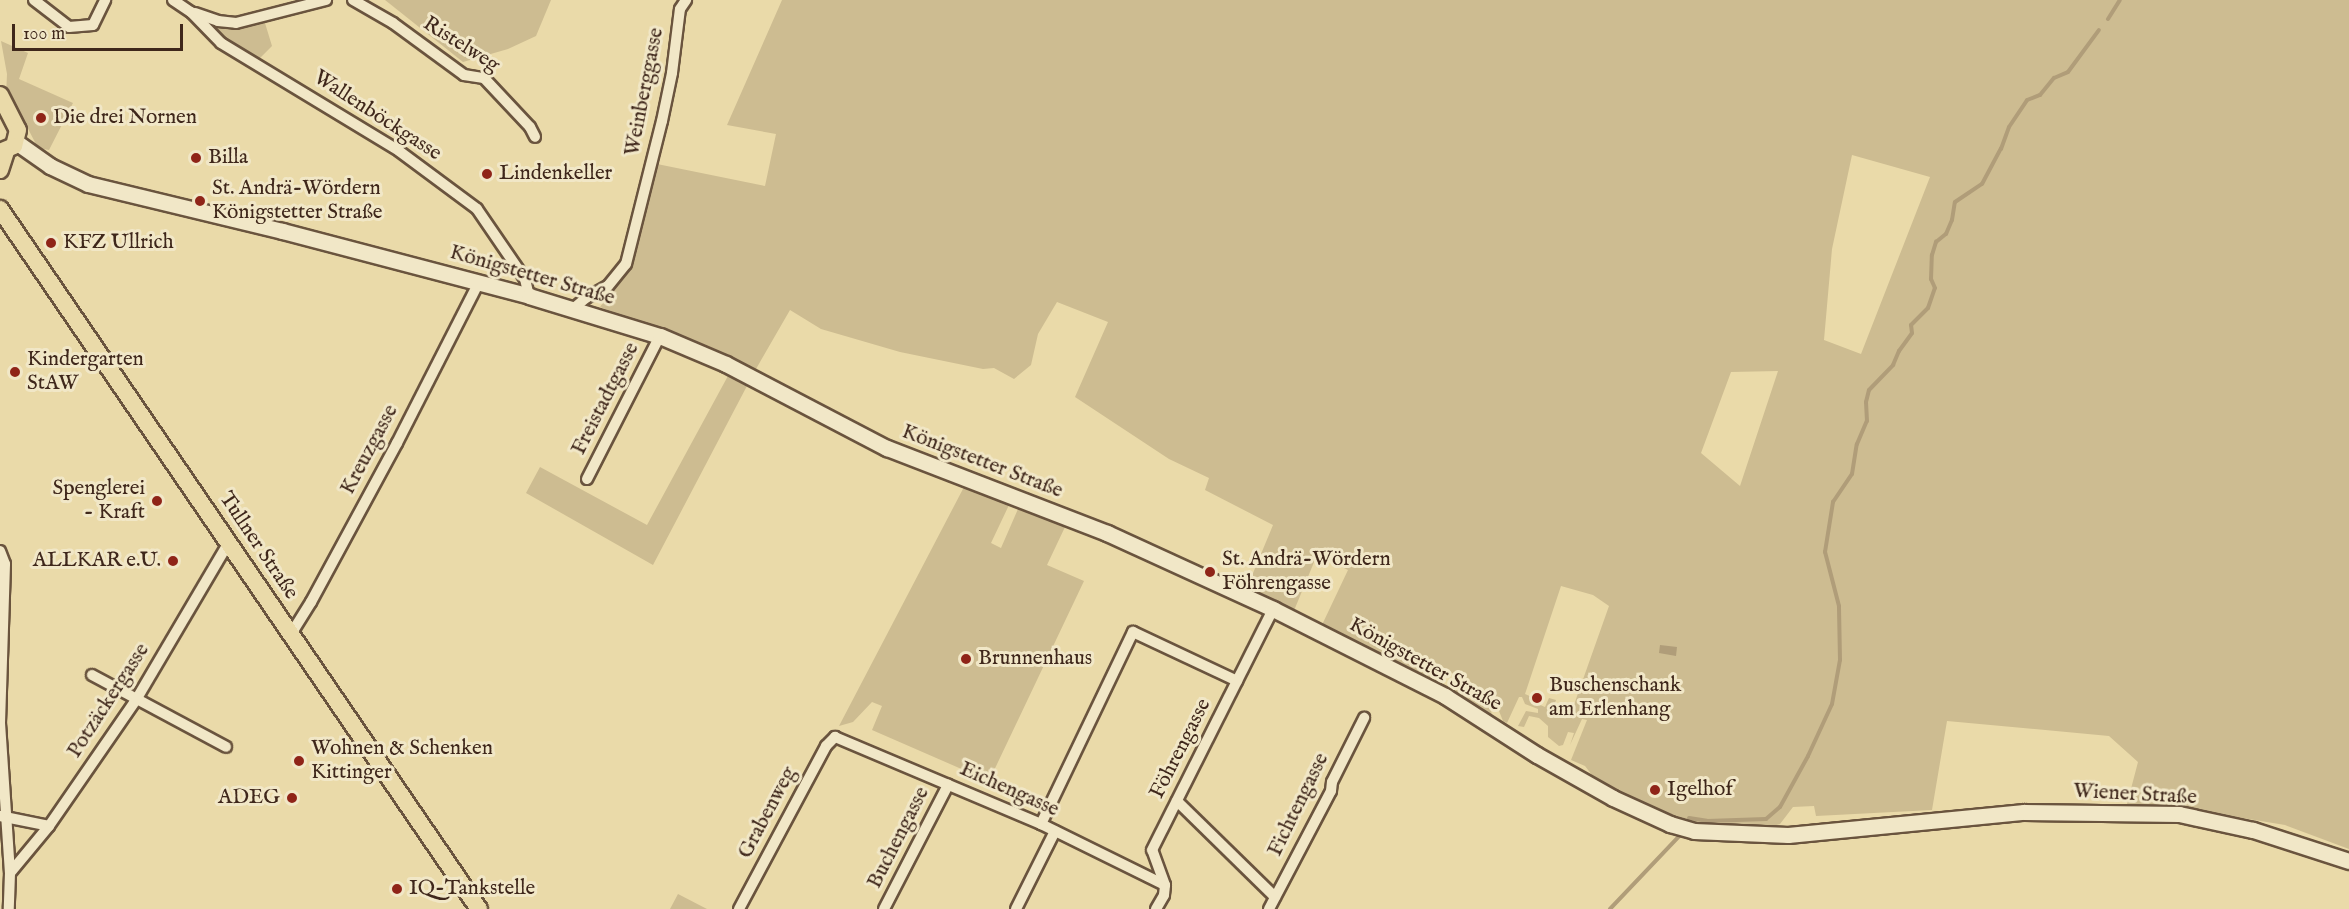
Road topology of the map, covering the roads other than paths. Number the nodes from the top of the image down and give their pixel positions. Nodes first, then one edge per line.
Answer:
1 (34, 0) edge
2 (105, 0) edge
3 (172, 0) edge
4 (326, 0) edge
5 (353, 0) edge
6 (686, 0) edge
7 (192, 12) junction
8 (0, 95) edge
9 (4, 115) edge
10 (535, 137) dead end
11 (8, 148) edge
12 (0, 170) edge
13 (0, 209) edge
14 (479, 282) junction
15 (529, 296) junction
16 (574, 308) junction
17 (660, 336) junction
18 (587, 479) dead end
19 (229, 542) junction
20 (0, 550) edge
21 (1273, 609) junction
22 (291, 634) junction
23 (92, 675) dead end
24 (1237, 681) junction
25 (135, 700) junction
26 (1364, 718) dead end
27 (835, 737) joint
28 (226, 747) dead end
29 (948, 784) junction
30 (1177, 801) junction
31 (2, 818) edge
32 (1913, 820) joint
33 (1041, 824) junction
34 (50, 826) junction
35 (1055, 831) junction
36 (2349, 861) edge
37 (10, 873) junction
38 (1165, 885) junction
39 (1275, 897) junction
40 (9, 909) edge
41 (479, 909) edge
42 (740, 909) edge
43 (884, 909) edge
44 (1016, 909) edge
45 (1156, 909) edge
46 (1269, 909) edge

1 - 2 street
3 - 7 street, Wallenböckgasse
4 - 7 street
5 - 10 street, Ristelweg
6 - 16 street, Weinberggasse
7 - 15 street, Wallenböckgasse
8 - 9 main road
9 - 11 main road
11 - 12 main road
11 - 14 main road, Königstetter Straße
13 - 19 main road, Tullner Straße
14 - 15 main road, Königstetter Straße
14 - 22 street, Kreuzgasse
15 - 16 main road, Königstetter Straße
16 - 17 main road, Königstetter Straße
17 - 18 street, Freistadtgasse
17 - 21 main road, Königstetter Straße
19 - 22 main road, Tullner Straße
19 - 25 street, Potzäckergasse
20 - 31 street
21 - 24 street, Föhrengasse
21 - 32 main road, Königstetter Straße
22 - 41 main road, Tullner Straße
23 - 25 street
24 - 30 street, Föhrengasse
24 - 33 street
25 - 28 street
25 - 34 street, Potzäckergasse
26 - 39 street, Fichtengasse
27 - 29 street, Eichengasse
27 - 42 street, Grabenweg
29 - 33 street, Eichengasse
29 - 43 street, Buchengasse
30 - 38 street, Föhrengasse
30 - 39 street
31 - 34 street
31 - 37 street
32 - 36 main road, Wiener Straße
33 - 35 street, Eichengasse
34 - 37 street, Potzäckergasse
35 - 38 street, Eichengasse
35 - 44 street
37 - 40 street
38 - 45 street
39 - 46 street, Fichtengasse

